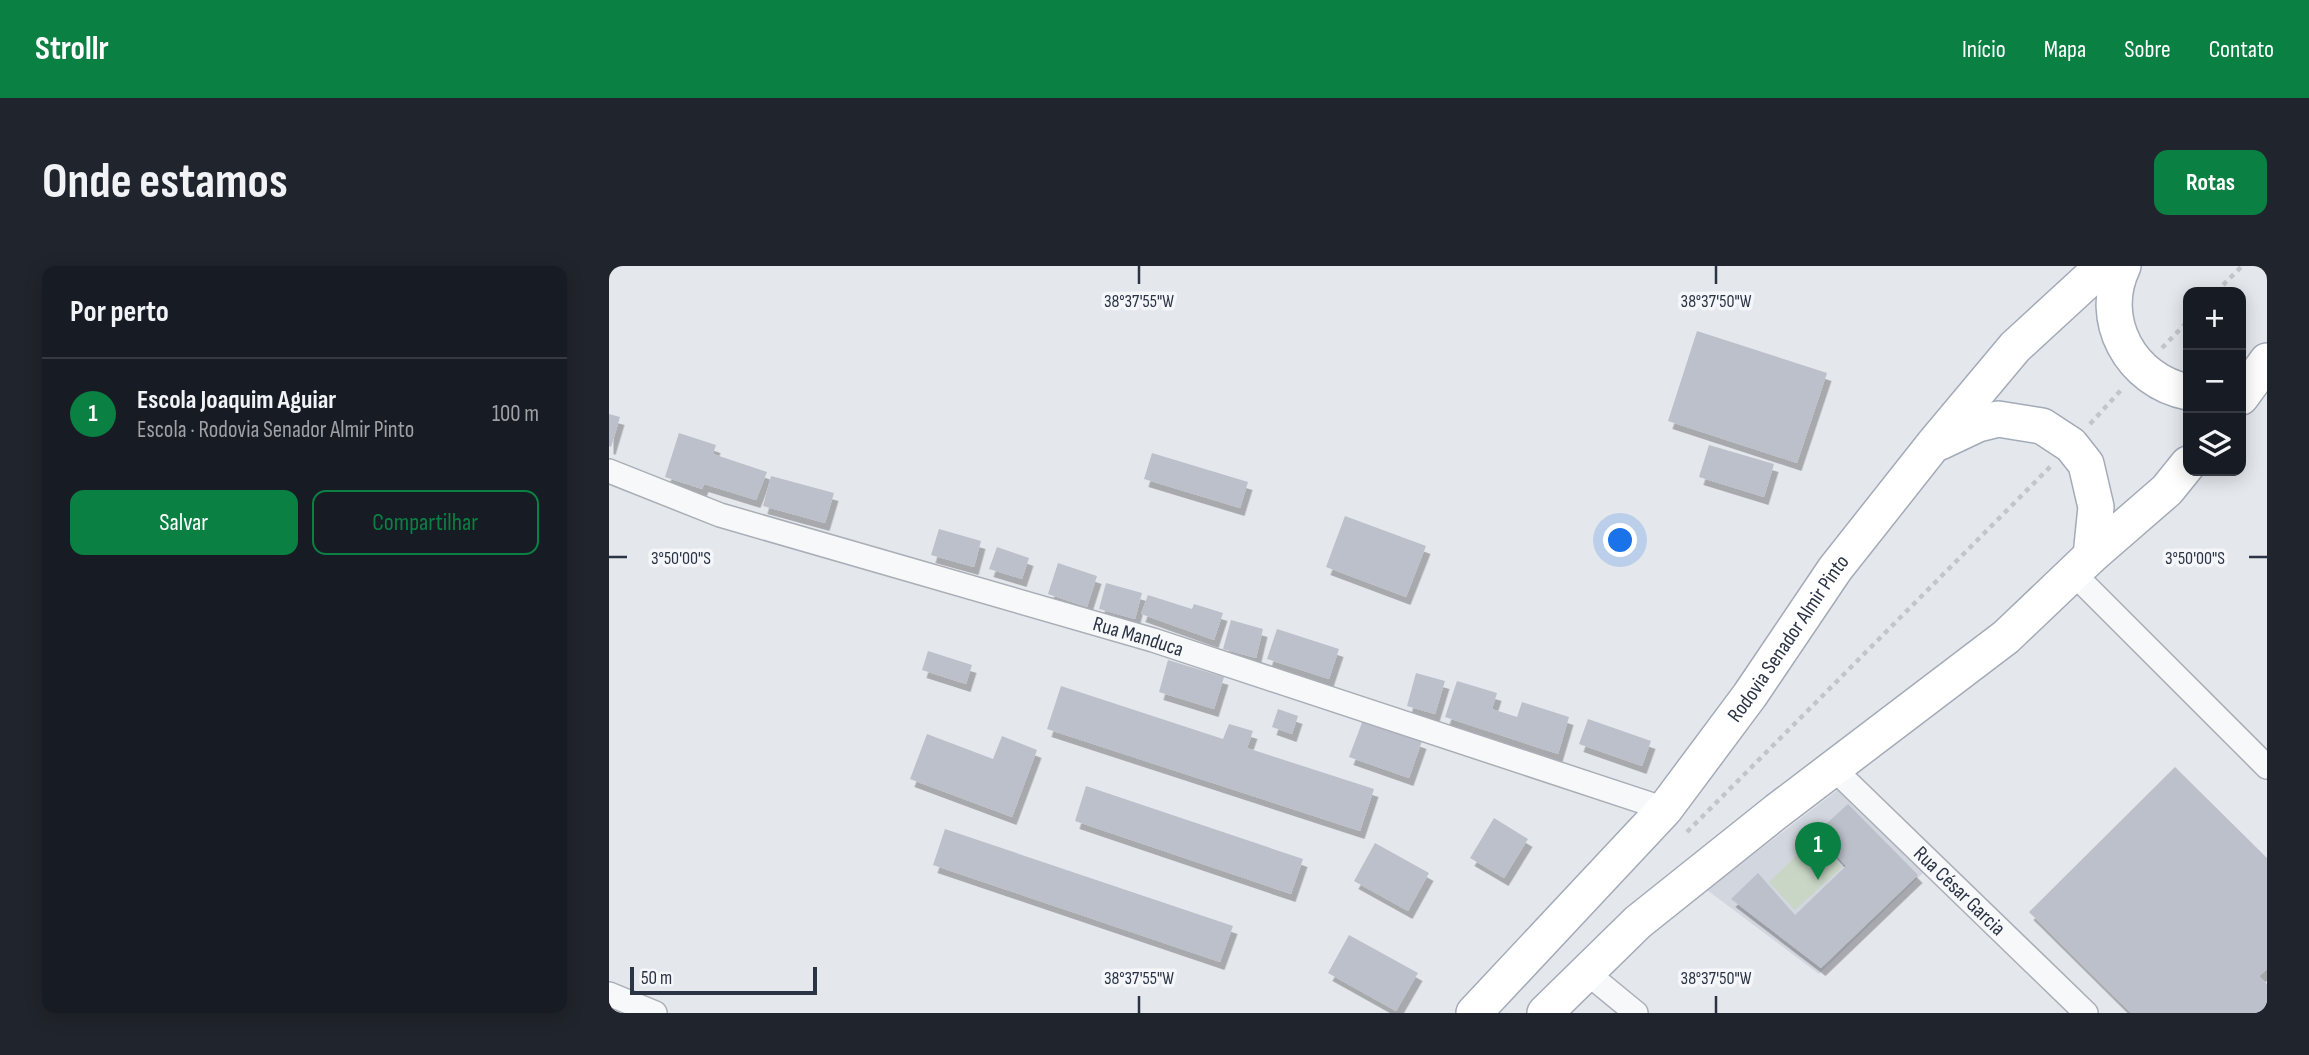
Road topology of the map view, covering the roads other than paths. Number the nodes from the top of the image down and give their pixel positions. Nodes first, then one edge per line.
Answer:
1 (2106, 266) edge
2 (2123, 266) edge
3 (2183, 390) edge
4 (1933, 445) junction
5 (2183, 470) edge
6 (609, 471) edge
7 (2082, 564) junction
8 (2267, 767) edge
9 (1834, 769) junction
10 (1673, 824) junction
11 (1586, 971) junction
12 (609, 994) edge
13 (655, 1013) edge
14 (1474, 1013) edge
15 (1545, 1013) edge
16 (1636, 1013) edge
17 (2086, 1013) edge

1 - 4 main road, Rodovia Senador Almir Pinto
2 - 3 main road
4 - 7 main road
4 - 10 main road, Rodovia Senador Almir Pinto
5 - 7 main road
6 - 10 street, Rua Manduca
7 - 8 street
7 - 9 main road
9 - 11 main road
9 - 17 street, Rua César Garcia
10 - 14 main road, Rodovia Senador Almir Pinto
11 - 15 main road
11 - 16 street
12 - 13 street

